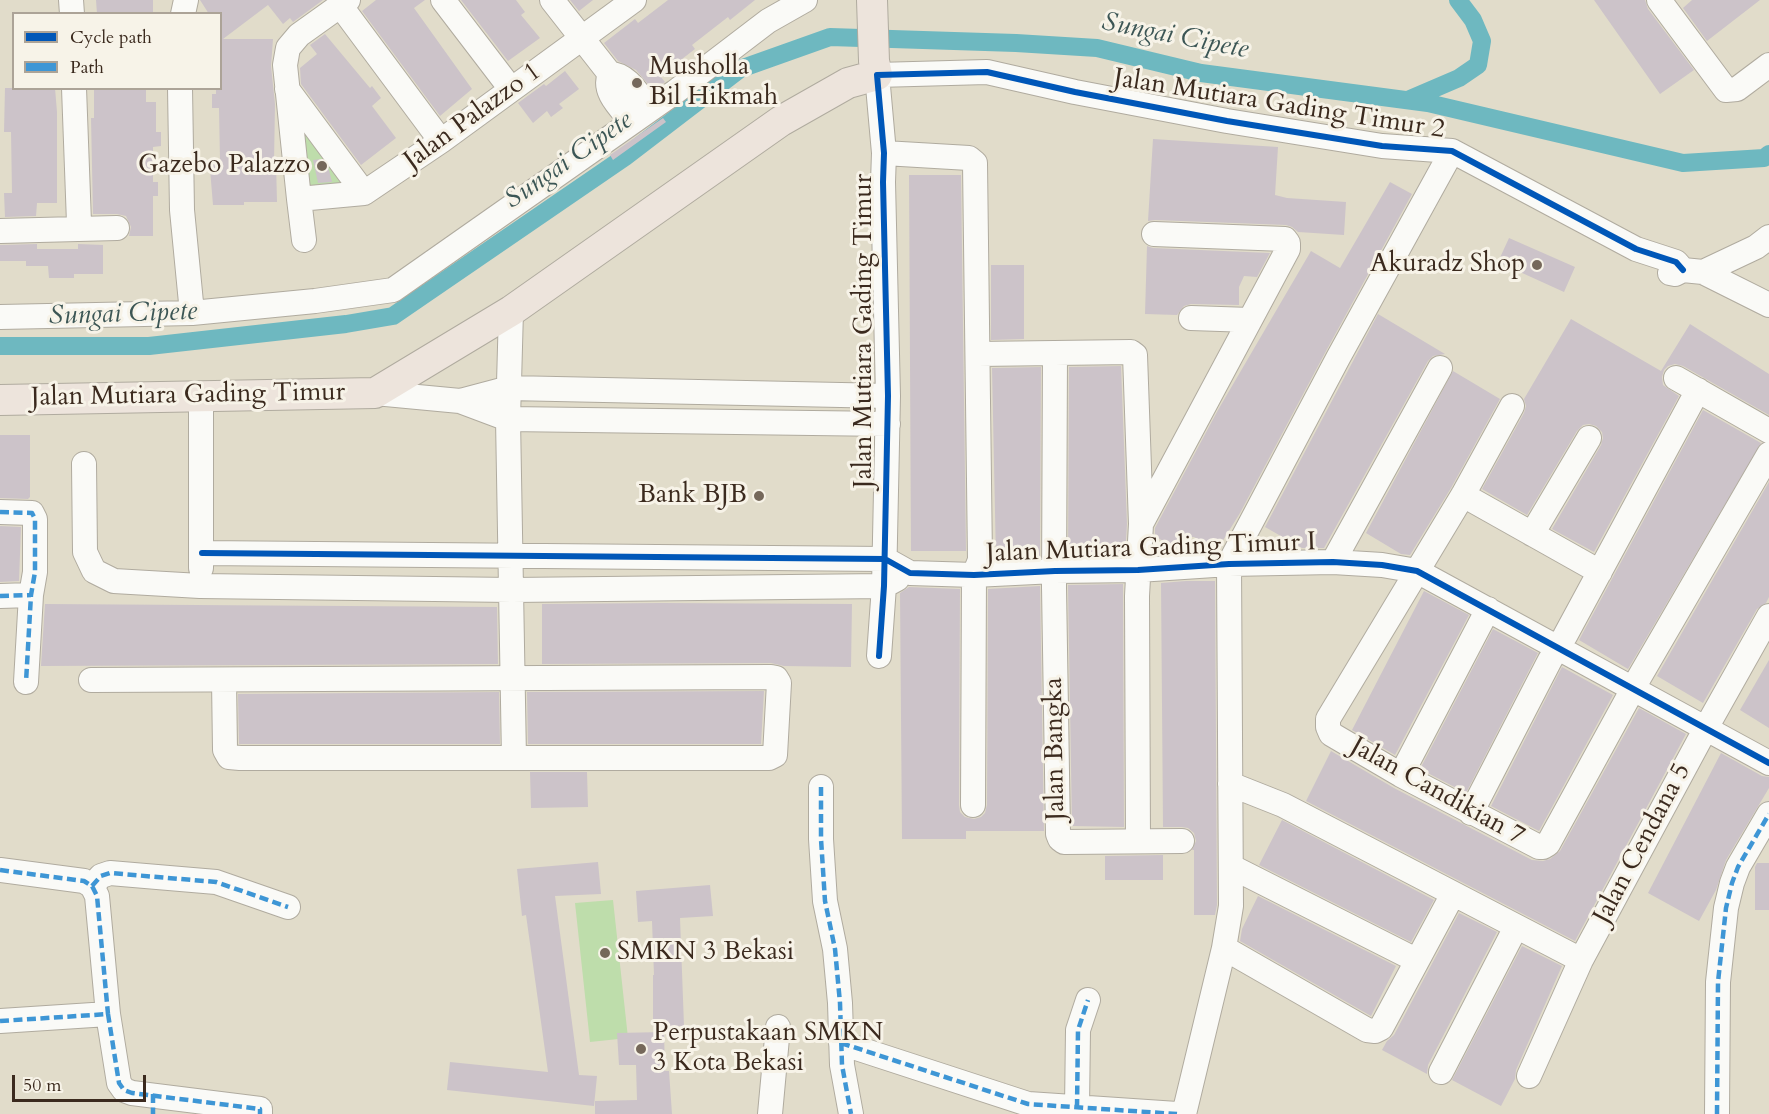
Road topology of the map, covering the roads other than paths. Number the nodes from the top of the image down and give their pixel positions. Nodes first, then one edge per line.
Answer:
1 (443, 0) edge
2 (552, 0) edge
3 (634, 0) edge
4 (805, 0) edge
5 (1664, 2) edge
6 (344, 3) edge
7 (872, 4) edge
8 (583, 38) junction
9 (1769, 65) edge
10 (875, 68) junction
11 (286, 89) junction
12 (511, 89) junction
13 (74, 90) edge
14 (180, 90) edge
15 (641, 116) junction
16 (441, 141) junction
17 (884, 153) junction
18 (1444, 155) junction
19 (364, 193) junction
20 (299, 199) junction
21 (77, 228) junction
22 (117, 228) dead end
23 (0, 231) edge
24 (1154, 234) dead end
25 (304, 240) dead end
26 (1765, 246) edge
27 (1693, 271) junction
28 (1769, 305) edge
29 (511, 311) junction
30 (192, 313) junction
31 (0, 317) edge
32 (1191, 318) dead end
33 (1250, 320) junction
34 (1055, 353) junction
35 (978, 354) junction
36 (1440, 368) dead end
37 (1676, 378) dead end
38 (509, 388) junction
39 (1698, 390) junction
40 (375, 393) junction
41 (888, 396) junction
42 (201, 397) junction
43 (0, 400) edge
44 (459, 401) junction
45 (1512, 406) dead end
46 (508, 419) junction
47 (888, 424) junction
48 (1769, 431) edge
49 (1589, 438) dead end
50 (1769, 454) edge
51 (84, 464) dead end
52 (1463, 495) junction
53 (0, 512) edge
54 (1141, 524) junction
55 (1532, 534) junction
56 (202, 553) junction
57 (511, 557) junction
58 (885, 558) junction
59 (1333, 562) junction
60 (1229, 564) junction
61 (1138, 570) junction
62 (1055, 571) junction
63 (1417, 571) junction
64 (1600, 572) junction
65 (910, 573) junction
66 (974, 575) junction
67 (200, 586) junction
68 (884, 586) junction
69 (512, 590) junction
70 (31, 595) junction
71 (0, 596) edge
72 (1488, 609) junction
73 (1769, 616) edge
74 (1559, 647) junction
75 (879, 656) dead end
76 (512, 677) junction
77 (91, 680) dead end
78 (224, 680) junction
79 (26, 682) dead end
80 (1632, 690) junction
81 (1706, 728) junction
82 (514, 758) junction
83 (1769, 763) edge
84 (1401, 775) junction
85 (1230, 784) junction
86 (821, 787) dead end
87 (974, 805) dead end
88 (1471, 813) junction
89 (1769, 814) edge
90 (1137, 841) junction
91 (1182, 841) dead end
92 (1761, 842) edge
93 (1232, 867) junction
94 (0, 870) edge
95 (92, 886) junction
96 (1452, 894) junction
97 (288, 907) dead end
98 (1516, 927) junction
99 (1224, 948) junction
100 (1416, 960) junction
101 (1581, 960) junction
102 (1088, 1000) dead end
103 (108, 1014) junction
104 (0, 1021) edge
105 (778, 1027) dead end
106 (841, 1043) junction
107 (1441, 1072) dead end
108 (1528, 1076) dead end
109 (153, 1104) edge
110 (1077, 1108) junction
111 (260, 1114) edge
112 (770, 1114) edge
113 (851, 1114) edge
114 (1177, 1114) edge
115 (1184, 1114) edge
116 (1717, 1114) edge

1 - 12 street
2 - 8 street
3 - 8 street, Jalan Palazzo 1
4 - 15 street
5 - 9 street
6 - 11 street
6 - 16 street
7 - 10 main road, Jalan Mutiara Gading Timur
8 - 12 street, Jalan Palazzo 1
8 - 15 street
10 - 17 street, Jalan Mutiara Gading Timur
10 - 18 street, Jalan Mutiara Gading Timur 2
10 - 29 main road, Jalan Mutiara Gading Timur
11 - 19 street
11 - 20 street
12 - 16 street, Jalan Palazzo 1
13 - 21 street
14 - 30 street
15 - 30 street
16 - 19 street, Jalan Palazzo 1
17 - 35 street
17 - 41 street, Jalan Mutiara Gading Timur
18 - 27 street, Jalan Mutiara Gading Timur 2
18 - 60 street
19 - 20 street, Jalan Palazzo 1
20 - 25 street
21 - 22 street
21 - 23 street
24 - 33 street
26 - 27 street
27 - 28 street, Jalan Mutiara Gading Timur 2
29 - 38 street
29 - 40 main road, Jalan Mutiara Gading Timur
30 - 31 street
32 - 33 street
33 - 54 street
34 - 35 street
34 - 54 street
34 - 62 street
35 - 66 street
36 - 59 street
37 - 39 street
38 - 41 street, Jalan Mutiara Gading Timur
38 - 44 street, Jalan Mutiara Gading Timur
38 - 46 street
39 - 48 street
39 - 64 street
40 - 42 main road, Jalan Mutiara Gading Timur
40 - 44 street, Jalan Mutiara Gading Timur
41 - 47 street, Jalan Mutiara Gading Timur
42 - 43 main road, Jalan Mutiara Gading Timur
42 - 56 street
44 - 46 street, Jalan Mutiara Gading Timur
45 - 52 street
46 - 47 street, Jalan Mutiara Gading Timur
46 - 57 street
47 - 58 street, Jalan Mutiara Gading Timur
49 - 55 street
50 - 80 street
51 - 67 street
52 - 55 street
52 - 63 street
53 - 70 street
54 - 61 street
55 - 64 street
56 - 57 street
56 - 67 street
57 - 58 street
57 - 69 street
58 - 65 street, Jalan Mutiara Gading Timur I
58 - 68 street, Jalan Mutiara Gading Timur
59 - 60 street, Jalan Mutiara Gading Timur I
59 - 63 street, Jalan Mutiara Gading Timur I
60 - 61 street, Jalan Mutiara Gading Timur I
60 - 85 street
61 - 62 street, Jalan Mutiara Gading Timur I
61 - 90 street
62 - 66 street, Jalan Mutiara Gading Timur I
62 - 90 street, Jalan Bangka
63 - 72 street, Jalan Mutiara Gading Timur I
63 - 84 street, Jalan Candikian 7
64 - 74 street
65 - 66 street, Jalan Mutiara Gading Timur I
65 - 68 street, Jalan Mutiara Gading Timur I
66 - 87 street
67 - 69 street
68 - 69 street
68 - 75 street, Jalan Mutiara Gading Timur
69 - 76 street
70 - 71 street
70 - 79 street
72 - 74 street, Jalan Mutiara Gading Timur I
72 - 84 street
73 - 81 street, Jalan Cendana 5
74 - 80 street, Jalan Mutiara Gading Timur I
74 - 88 street
76 - 78 street
76 - 82 street
76 - 82 street
77 - 78 street
78 - 82 street
80 - 81 street, Jalan Mutiara Gading Timur I
80 - 88 street, Jalan Candikian 7
81 - 83 street, Jalan Mutiara Gading Timur I
81 - 101 street, Jalan Cendana 5
84 - 88 street, Jalan Candikian 7
85 - 93 street
85 - 96 street
86 - 106 street
89 - 92 street
90 - 91 street, Jalan Bangka
92 - 116 street
93 - 99 street
93 - 100 street
94 - 95 street
95 - 97 street
95 - 103 street
96 - 98 street
96 - 100 street
98 - 101 street
98 - 107 street
99 - 100 street
99 - 115 street
101 - 108 street, Jalan Cendana 5
102 - 110 street
103 - 104 street
103 - 109 street
105 - 112 street
106 - 110 street
106 - 113 street
109 - 111 street
110 - 114 street

